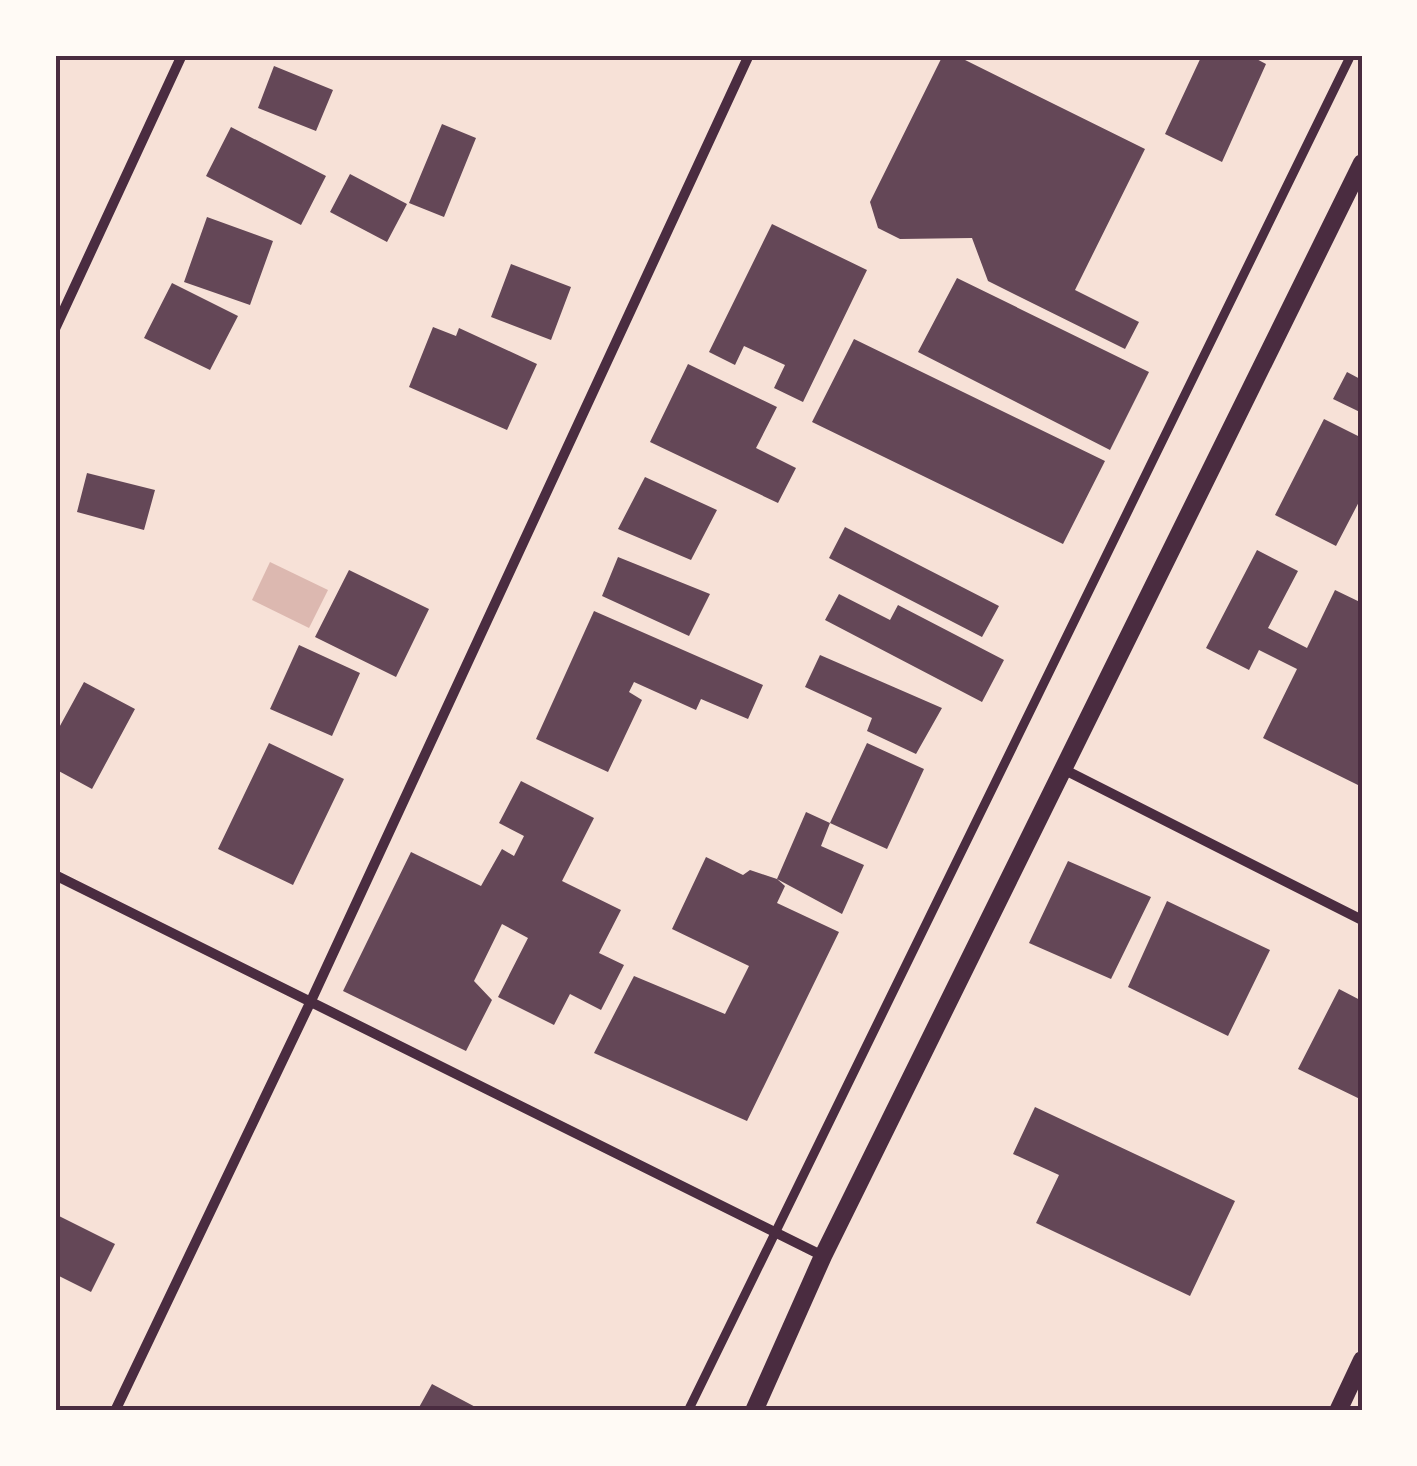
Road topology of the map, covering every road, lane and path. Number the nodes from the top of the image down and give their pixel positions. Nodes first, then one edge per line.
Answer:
1 (182, 55) edge
2 (749, 55) edge
3 (1349, 59) dead end
4 (1362, 163) edge
5 (55, 329) edge
6 (1063, 769) junction
7 (55, 876) edge
8 (1362, 920) edge
9 (310, 1003) junction
10 (775, 1233) junction
11 (823, 1256) junction
12 (1362, 1360) edge
13 (115, 1411) edge
14 (688, 1411) edge
15 (754, 1411) edge
16 (1338, 1411) edge

1 - 5 street
2 - 9 street
3 - 10 street
4 - 6 street
6 - 8 street
6 - 11 street
7 - 9 street
9 - 10 street
9 - 13 street
10 - 11 street
10 - 14 street
11 - 15 street
12 - 16 street

